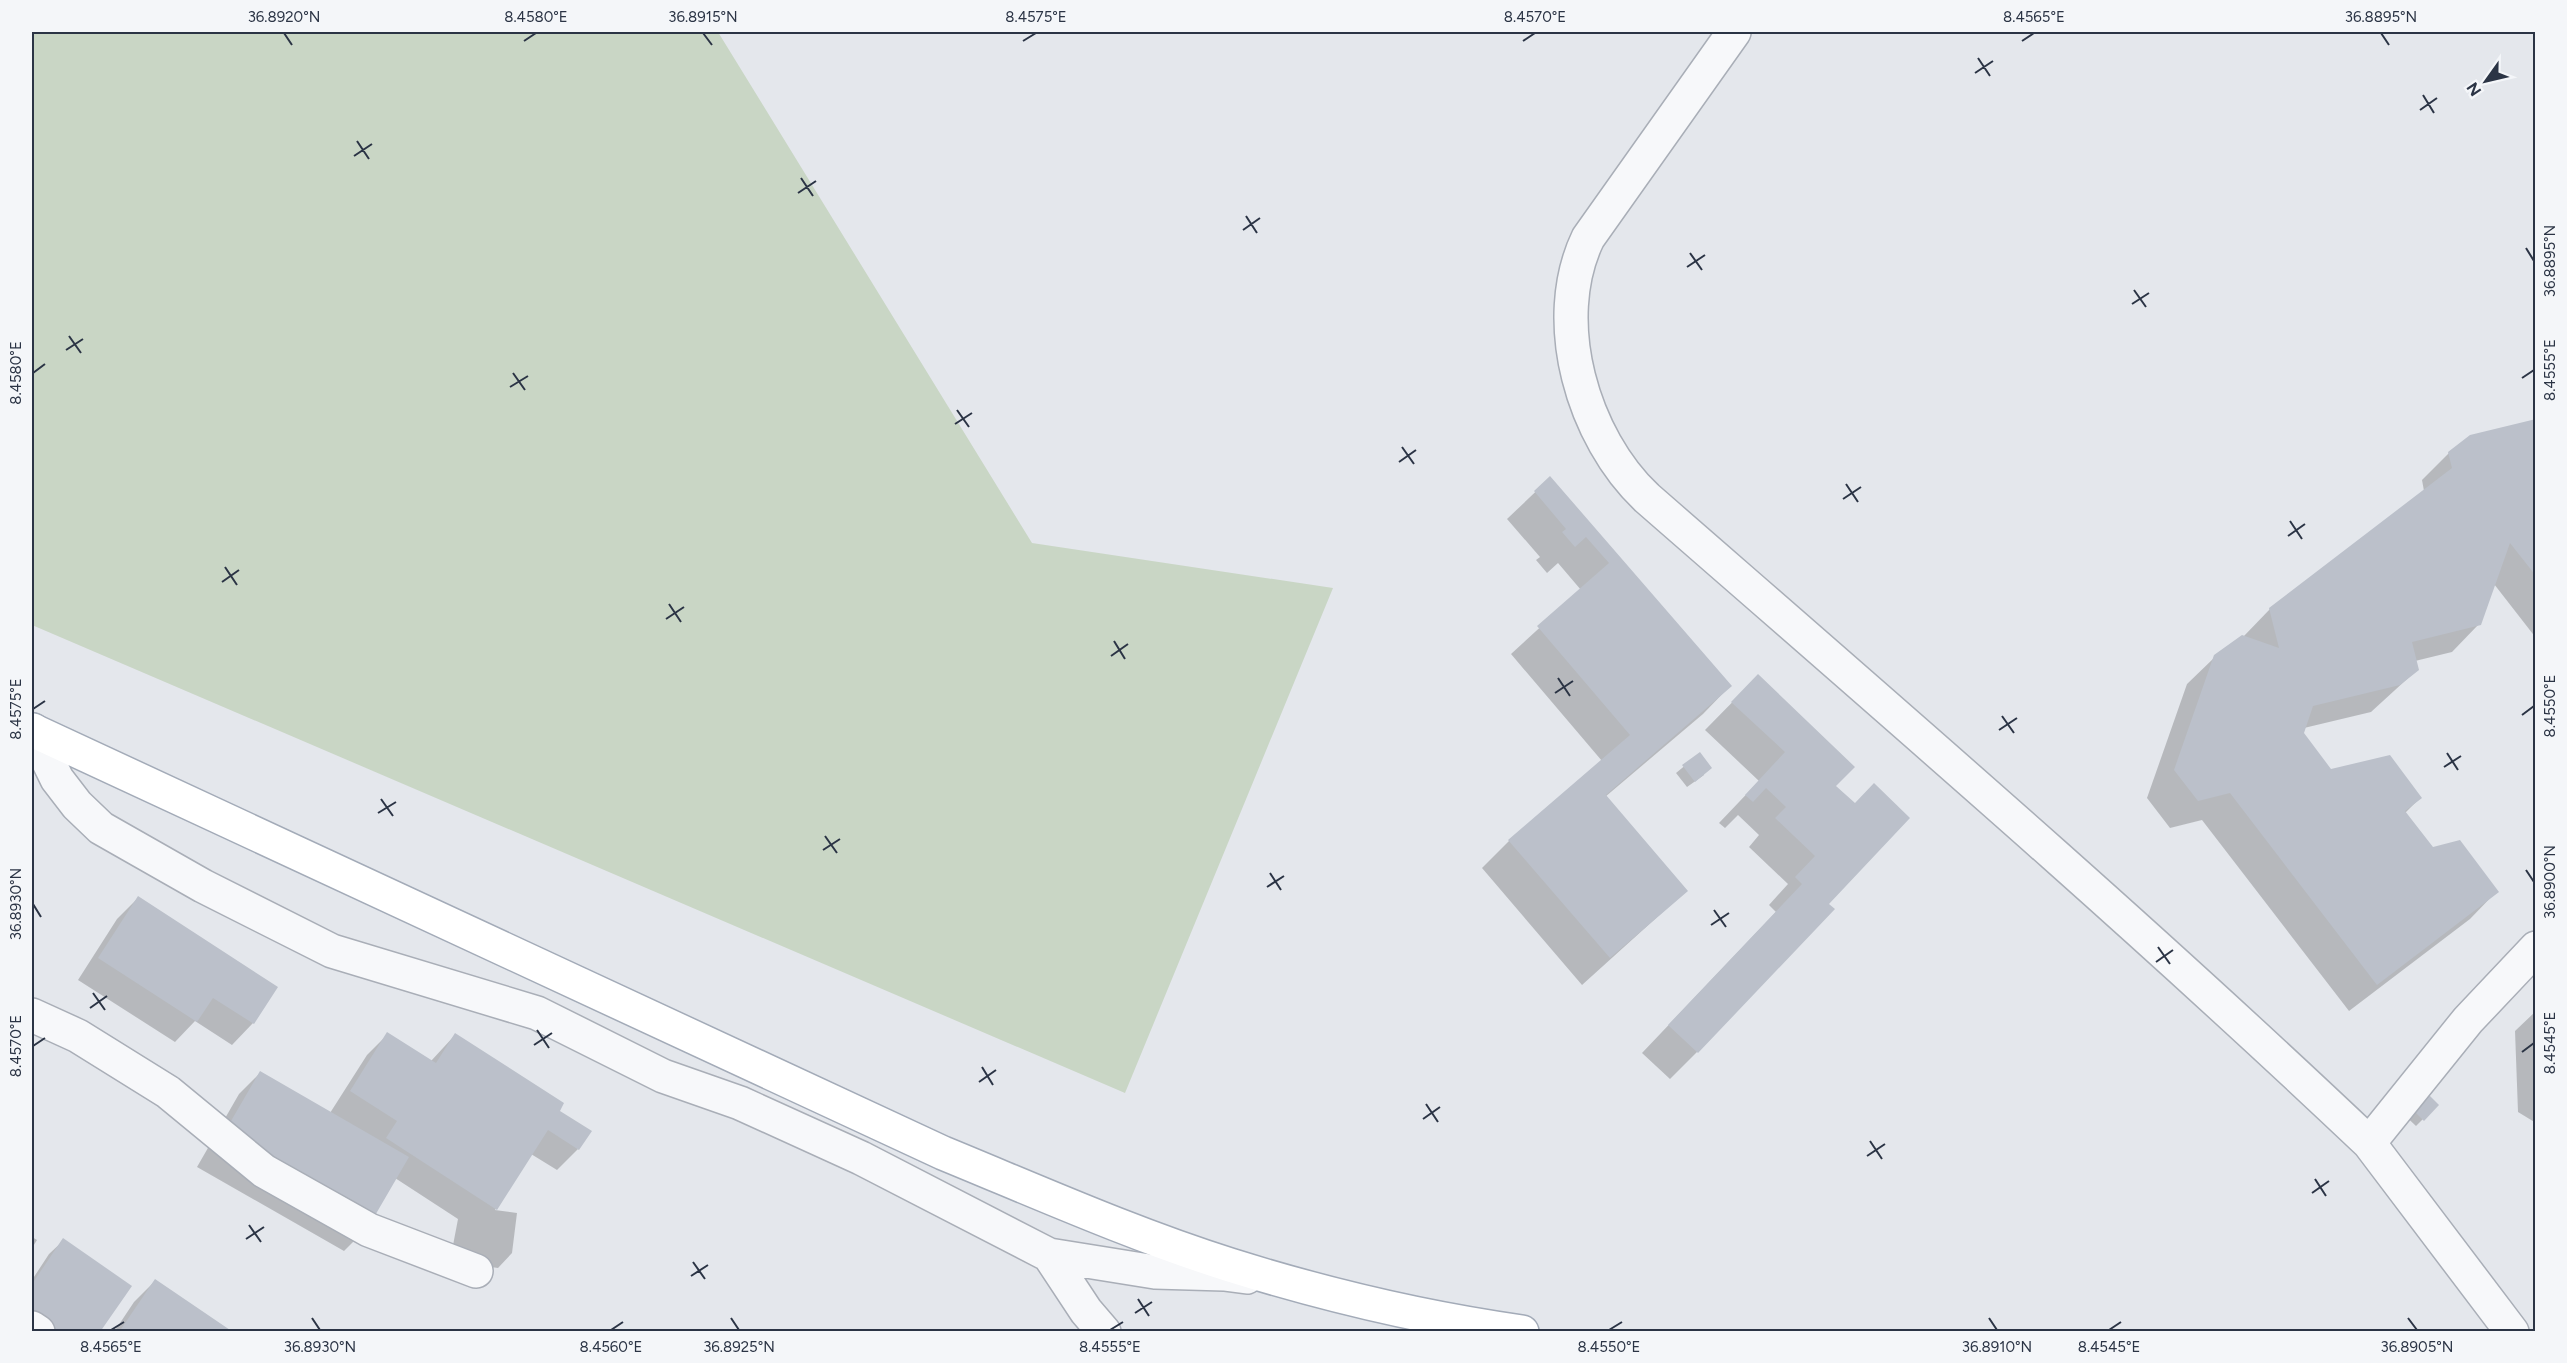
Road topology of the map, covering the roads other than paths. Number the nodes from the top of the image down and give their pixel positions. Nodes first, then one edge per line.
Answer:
1 (1734, 32) edge
2 (32, 730) edge
3 (2535, 948) edge
4 (32, 1015) edge
5 (2369, 1143) junction
6 (1049, 1255) junction
7 (476, 1271) dead end
8 (1300, 1286) junction
9 (32, 1328) edge
10 (38, 1332) edge
11 (1104, 1332) edge
12 (1522, 1332) edge
13 (2512, 1332) edge

1 - 5 street
2 - 6 street
2 - 8 main road
3 - 5 street
4 - 7 street
5 - 13 street
6 - 8 street
6 - 11 street
8 - 12 main road
9 - 10 street

